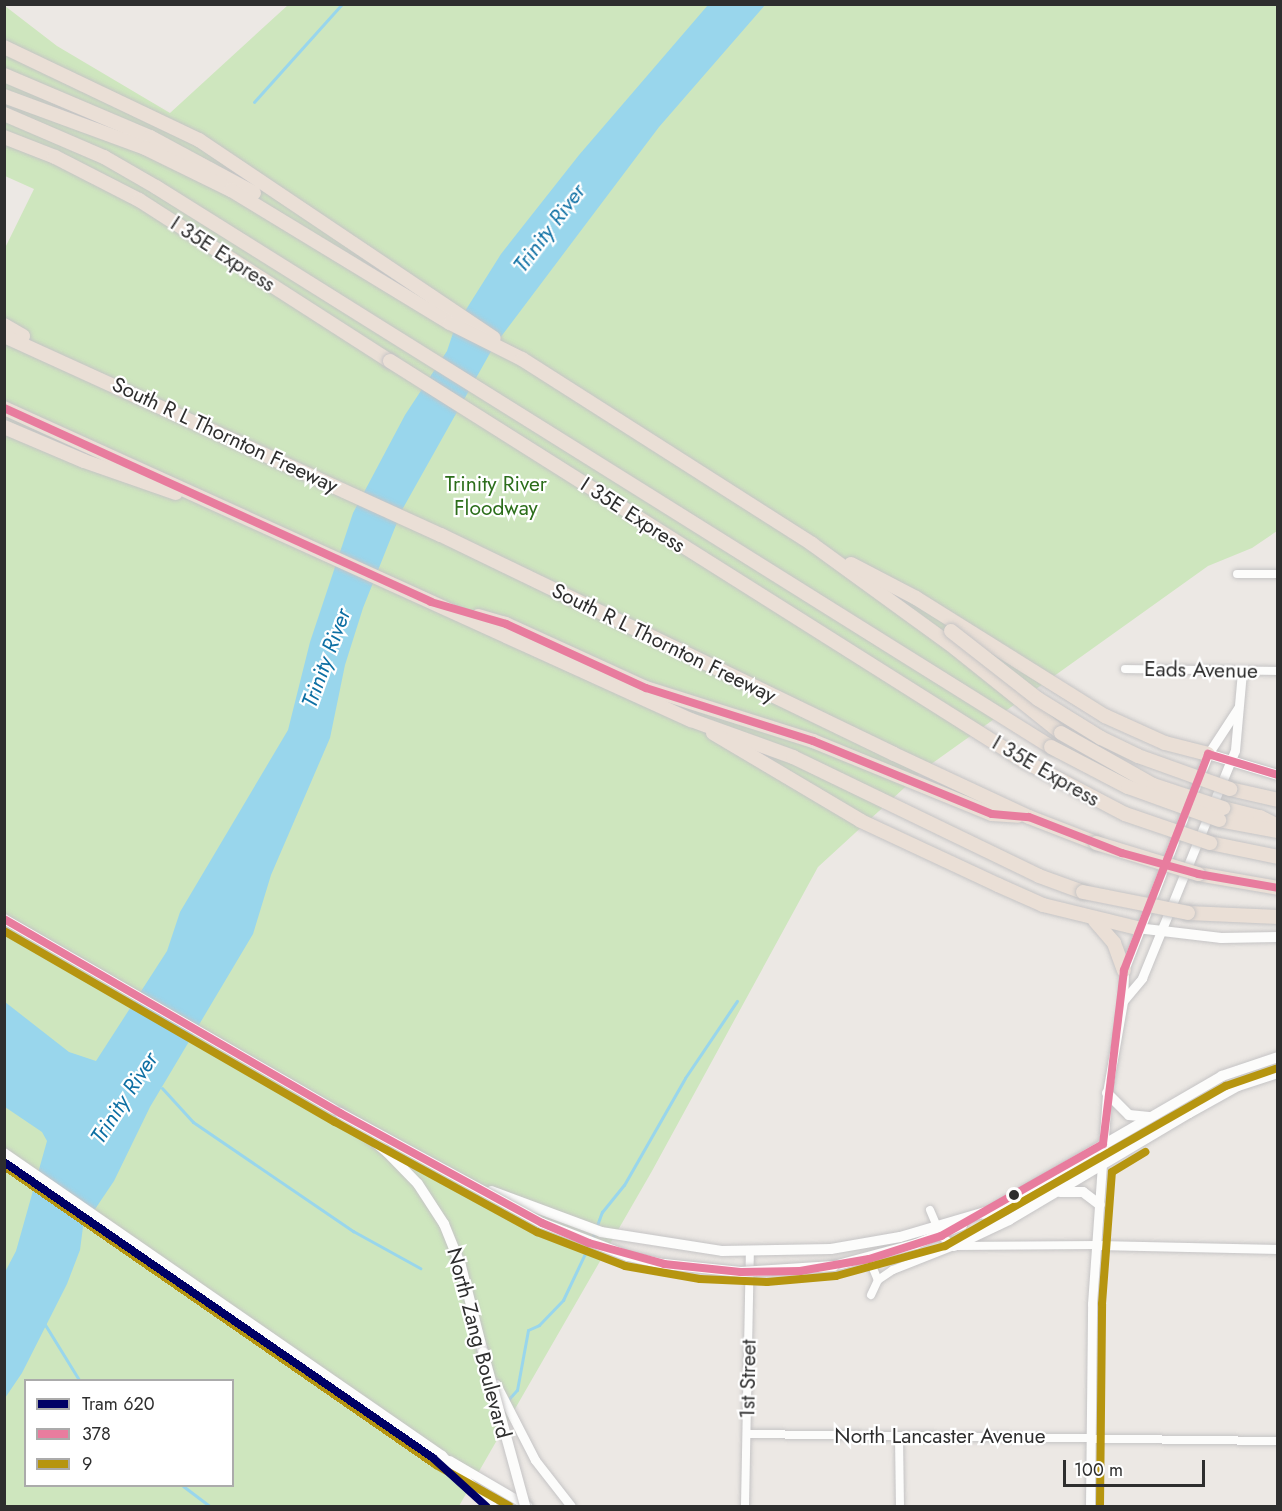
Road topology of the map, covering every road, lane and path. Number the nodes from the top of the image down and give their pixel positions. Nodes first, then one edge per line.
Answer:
1 (4, 47) edge
2 (4, 75) edge
3 (4, 96) edge
4 (4, 114) edge
5 (4, 137) edge
6 (147, 142) junction
7 (4, 325) edge
8 (4, 336) edge
9 (522, 359) junction
10 (64, 360) junction
11 (4, 408) edge
12 (4, 427) edge
13 (208, 502) junction
14 (812, 544) junction
15 (1237, 574) dead end
16 (1278, 574) edge
17 (876, 577) junction
18 (431, 602) junction
19 (1125, 669) dead end
20 (1242, 671) junction
21 (1278, 671) edge
22 (1238, 708) junction
23 (691, 720) junction
24 (1208, 754) junction
25 (1230, 760) junction
26 (1278, 776) edge
27 (1278, 800) edge
28 (1221, 814) junction
29 (1029, 817) junction
30 (1278, 826) edge
31 (1278, 831) edge
32 (1278, 857) edge
33 (1278, 888) edge
34 (1278, 917) edge
35 (4, 919) edge
36 (1093, 920) junction
37 (1137, 928) junction
38 (1157, 932) junction
39 (1278, 937) edge
40 (1124, 970) junction
41 (1123, 1001) junction
42 (1278, 1057) edge
43 (1278, 1073) edge
44 (1107, 1094) junction
45 (340, 1113) junction
46 (1149, 1117) junction
47 (1103, 1144) junction
48 (4, 1153) edge
49 (1102, 1166) junction
50 (465, 1181) junction
51 (1056, 1192) junction
52 (1100, 1205) junction
53 (930, 1210) dead end
54 (939, 1232) junction
55 (1098, 1245) junction
56 (954, 1246) junction
57 (1278, 1249) edge
58 (750, 1251) junction
59 (869, 1259) junction
60 (878, 1280) junction
61 (871, 1295) dead end
62 (483, 1352) junction
63 (747, 1434) junction
64 (899, 1436) junction
65 (1090, 1438) junction
66 (1278, 1441) edge
67 (442, 1456) junction
68 (492, 1506) edge
69 (527, 1506) edge
70 (570, 1506) edge
71 (745, 1506) edge
72 (900, 1506) edge
73 (1090, 1506) edge

1 - 9 highway
2 - 6 highway
3 - 6 highway
4 - 28 highway, bridge
5 - 32 highway, I 35E Express, bridge
6 - 9 highway
7 - 10 highway
8 - 10 highway
9 - 14 highway
10 - 29 highway, South R L Thornton Freeway
11 - 13 highway
12 - 13 highway
13 - 18 highway
14 - 17 highway
14 - 28 highway, bridge
15 - 16 street
17 - 24 highway
17 - 27 highway, bridge
18 - 23 highway
18 - 29 highway
19 - 20 street, Eads Avenue
20 - 21 street, Eads Avenue
20 - 22 street
22 - 24 street
22 - 25 street
23 - 34 highway, bridge
23 - 36 highway
24 - 25 main road
24 - 37 street
25 - 26 main road
25 - 38 street
28 - 30 highway
28 - 31 highway
29 - 33 highway, South R L Thornton Freeway, bridge
35 - 45 main road
36 - 37 highway
36 - 40 highway
37 - 38 main road
37 - 40 street
38 - 39 main road
38 - 41 street
40 - 41 street
41 - 44 street
42 - 46 main road
43 - 49 main road
44 - 46 main road
44 - 47 street
45 - 50 main road, bridge
45 - 62 main road, North Zang Boulevard, bridge
46 - 47 main road
47 - 49 street
47 - 54 main road
48 - 67 main road
49 - 51 main road
49 - 52 street
50 - 58 main road, bridge
50 - 59 main road, bridge
51 - 52 main road
51 - 56 main road
52 - 55 street
53 - 54 street
54 - 56 street
54 - 58 main road
54 - 59 main road
55 - 56 street
55 - 57 street
55 - 65 street
56 - 60 street
58 - 63 street, 1st Street
59 - 60 street
60 - 61 street
62 - 69 main road, North Zang Boulevard, bridge
62 - 70 street, bridge
63 - 64 street, North Lancaster Avenue
63 - 71 street, 1st Street
64 - 65 street, North Lancaster Avenue
64 - 72 street
65 - 66 street, North Lancaster Avenue
65 - 73 street
67 - 68 main road
67 - 69 street

